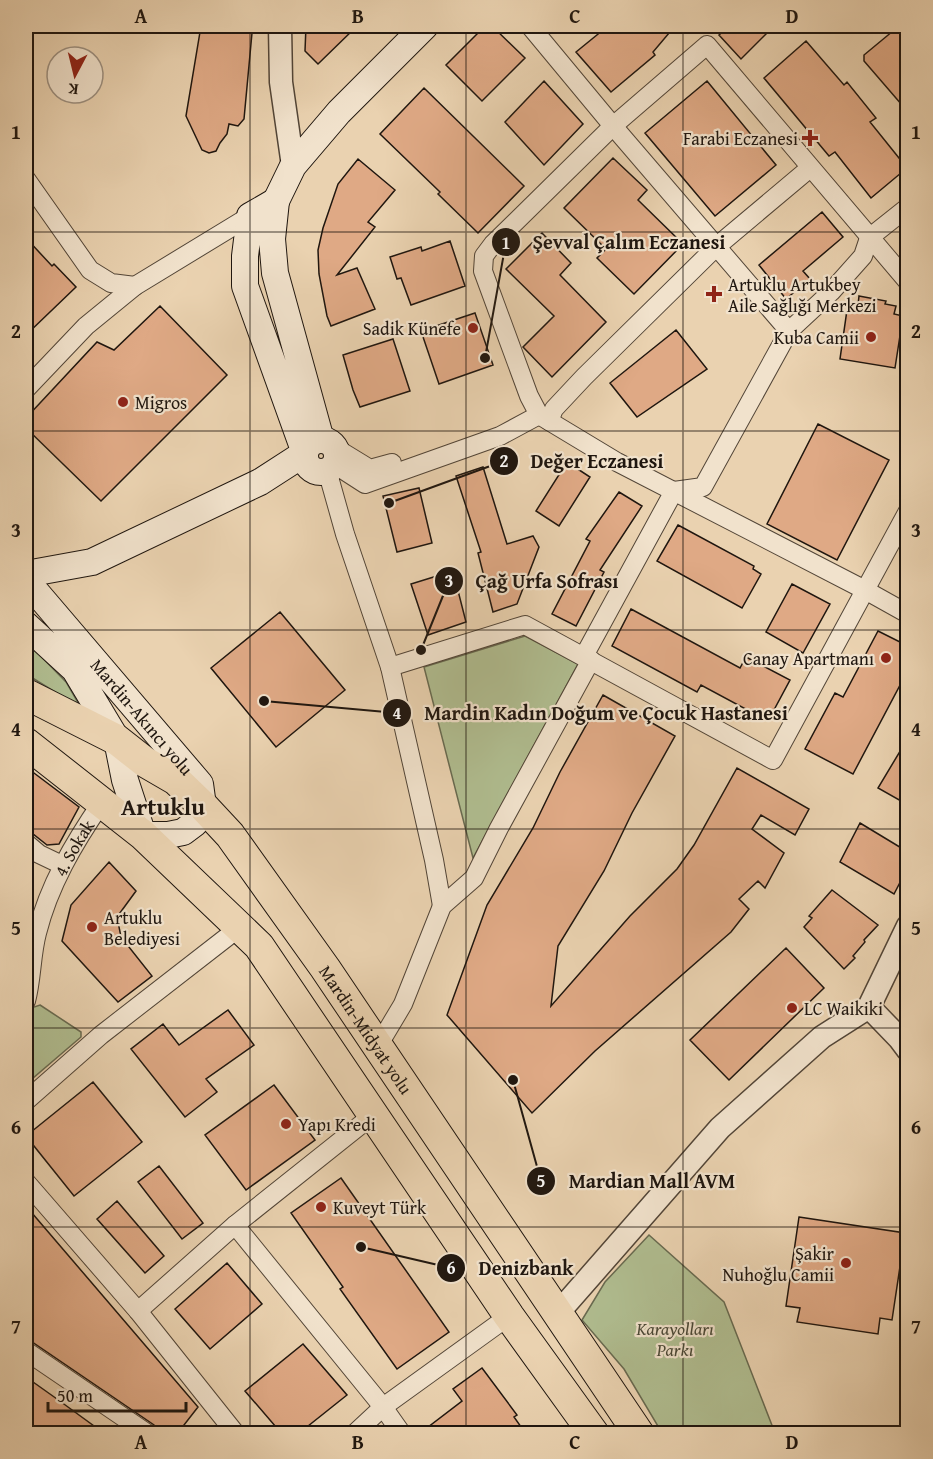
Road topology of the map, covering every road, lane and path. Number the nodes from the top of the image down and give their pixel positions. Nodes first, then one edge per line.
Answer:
1 (280, 26) edge
2 (425, 26) edge
3 (530, 26) edge
4 (613, 126) junction
5 (293, 166) junction
6 (810, 168) junction
7 (26, 179) edge
8 (276, 201) junction
9 (908, 207) edge
10 (250, 216) junction
11 (869, 238) junction
12 (716, 248) junction
13 (908, 282) edge
14 (135, 286) junction
15 (789, 331) junction
16 (26, 389) edge
17 (544, 418) junction
18 (324, 455) junction
19 (674, 491) junction
20 (908, 511) edge
21 (26, 574) edge
22 (26, 582) edge
23 (865, 590) junction
24 (908, 614) edge
25 (26, 625) edge
26 (587, 658) junction
27 (390, 667) junction
28 (26, 694) edge
29 (117, 740) junction
30 (26, 743) edge
31 (202, 795) junction
32 (102, 802) junction
33 (143, 835) junction
34 (26, 843) edge
35 (62, 865) junction
36 (442, 906) junction
37 (908, 926) edge
38 (240, 927) junction
39 (27, 989) edge
40 (869, 1007) junction
41 (378, 1046) junction
42 (908, 1050) edge
43 (26, 1101) edge
44 (373, 1115) junction
45 (26, 1182) edge
46 (235, 1225) junction
47 (138, 1311) junction
48 (558, 1313) junction
49 (509, 1316) junction
50 (26, 1351) edge
51 (383, 1407) junction
52 (228, 1432) edge
53 (148, 1434) edge
54 (354, 1434) edge
55 (402, 1434) edge
56 (594, 1434) edge
57 (639, 1434) edge

1 - 5 street
2 - 5 main road
3 - 4 street
4 - 6 street
4 - 12 street
4 - 17 street
5 - 8 main road
6 - 11 street
6 - 12 street
7 - 14 street
8 - 10 main road
8 - 18 main road
9 - 11 street
10 - 14 street
10 - 18 main road
11 - 13 street
11 - 15 street
12 - 15 street
12 - 17 street
14 - 16 street
15 - 19 street
17 - 18 street
17 - 19 street
18 - 21 main road
18 - 27 street
19 - 23 street
19 - 26 street
20 - 23 street
22 - 31 main road, Mardin-Akıncı yolu
23 - 24 street
23 - 26 street
25 - 29 main road, Mardin-Akıncı yolu
26 - 27 street
26 - 36 street
27 - 36 street
28 - 29 highway, Mardin-Midyat yolu
29 - 31 highway, Mardin-Midyat yolu
29 - 33 main road, Mardin-Akıncı yolu
30 - 32 highway
31 - 33 main road
31 - 41 highway, Mardin-Midyat yolu
32 - 33 highway
32 - 35 street, 4. Sokak
33 - 38 highway
34 - 35 street
35 - 39 street, 4. Sokak
36 - 41 street
37 - 40 street
38 - 43 street
38 - 44 highway
40 - 42 street
40 - 48 street
41 - 48 highway, Mardin-Midyat yolu
44 - 46 street
44 - 49 highway
45 - 47 street
46 - 47 street
46 - 51 street
47 - 52 street
48 - 57 highway, Mardin-Midyat yolu
49 - 51 street
49 - 56 highway
50 - 53 street
51 - 54 street
51 - 55 street

